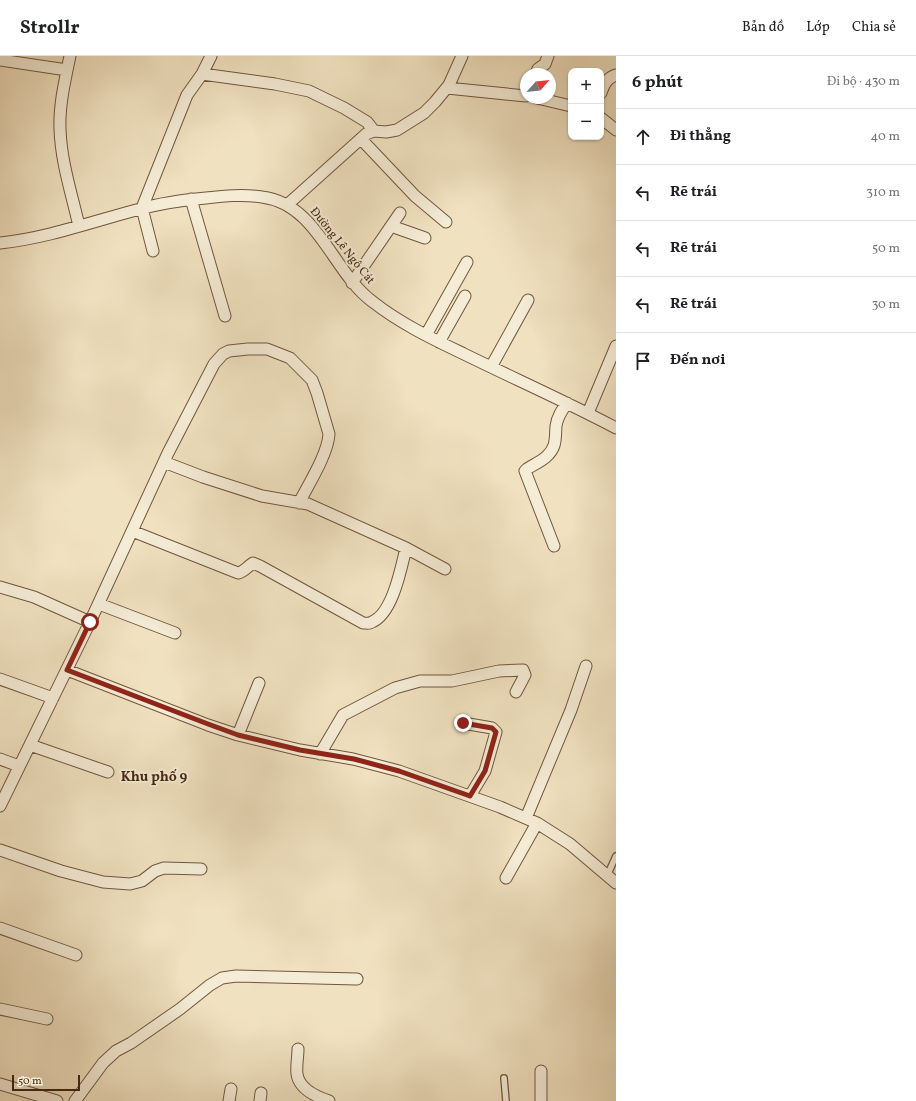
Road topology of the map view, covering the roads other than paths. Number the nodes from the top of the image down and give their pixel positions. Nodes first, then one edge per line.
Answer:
1 (70, 56) edge
2 (211, 56) edge
3 (462, 56) edge
4 (542, 56) edge
5 (548, 56) edge
6 (0, 60) edge
7 (538, 68) edge
8 (541, 68) edge
9 (67, 70) junction
10 (202, 74) junction
11 (616, 75) edge
12 (604, 86) edge
13 (447, 88) junction
14 (520, 95) edge
15 (556, 102) edge
16 (568, 105) edge
17 (604, 120) edge
18 (616, 130) edge
19 (374, 132) junction
20 (361, 139) junction
21 (191, 199) junction
22 (287, 204) junction
23 (142, 208) junction
24 (400, 213) dead end
25 (446, 222) dead end
26 (79, 226) junction
27 (391, 226) junction
28 (425, 238) dead end
29 (0, 243) edge
30 (153, 251) dead end
31 (467, 262) dead end
32 (352, 283) junction
33 (465, 296) dead end
34 (528, 300) dead end
35 (225, 316) dead end
36 (426, 335) junction
37 (439, 342) junction
38 (616, 346) edge
39 (491, 367) junction
40 (567, 403) junction
41 (588, 413) junction
42 (616, 428) edge
43 (164, 462) junction
44 (299, 503) junction
45 (132, 531) junction
46 (554, 546) dead end
47 (406, 548) junction
48 (445, 569) dead end
49 (0, 587) edge
50 (99, 604) junction
51 (90, 622) junction
52 (175, 634) dead end
53 (586, 666) dead end
54 (67, 670) junction
55 (0, 679) edge
56 (259, 683) dead end
57 (516, 692) dead end
58 (53, 698) junction
59 (463, 723) dead end
60 (238, 735) junction
61 (30, 745) junction
62 (320, 754) junction
63 (0, 759) edge
64 (19, 766) junction
65 (108, 772) dead end
66 (470, 796) junction
67 (0, 806) edge
68 (526, 818) junction
69 (537, 823) junction
70 (0, 850) edge
71 (616, 856) edge
72 (201, 869) dead end
73 (607, 876) junction
74 (506, 878) dead end
75 (616, 883) edge
76 (0, 928) edge
77 (76, 955) dead end
78 (357, 979) dead end
79 (0, 1009) edge
80 (47, 1019) dead end
81 (298, 1049) dead end
82 (540, 1070) dead end
83 (504, 1078) dead end
84 (0, 1084) edge
85 (231, 1089) dead end
86 (57, 1101) edge
87 (75, 1101) edge
88 (229, 1101) edge
89 (329, 1101) edge
90 (506, 1101) edge
91 (541, 1101) edge

1 - 9 street
2 - 10 street
3 - 13 street
4 - 7 street
5 - 8 street
6 - 9 street
9 - 26 street
10 - 19 street
10 - 23 street
11 - 12 street
13 - 14 street
13 - 19 street
15 - 16 street
17 - 18 street
19 - 20 street
20 - 22 street
20 - 25 street
21 - 22 street, Đường Lê Ngô Cát
21 - 23 street, Đường Lê Ngô Cát
21 - 35 street
22 - 32 street, Đường Lê Ngô Cát
23 - 26 street, Đường Lê Ngô Cát
23 - 30 street
24 - 27 street
26 - 29 street, Đường Lê Ngô Cát
27 - 28 street
27 - 32 street
31 - 36 street
32 - 36 street, Đường Lê Ngô Cát
33 - 37 street
34 - 39 street
36 - 37 street, Đường Lê Ngô Cát
37 - 39 street, Đường Lê Ngô Cát
38 - 41 street
39 - 40 street, Đường Lê Ngô Cát
40 - 41 street, Đường Lê Ngô Cát
40 - 46 street
41 - 42 street, Đường Lê Ngô Cát
43 - 44 street
43 - 44 street
43 - 45 street
44 - 47 street
45 - 47 street
45 - 50 street
47 - 48 street
49 - 51 street
50 - 51 street
50 - 52 street
51 - 54 street
53 - 68 street
54 - 58 street
54 - 60 street
55 - 58 street
56 - 60 street
57 - 62 street
58 - 61 street
59 - 66 street
60 - 62 street
61 - 64 street
61 - 65 street
62 - 66 street
63 - 64 street
64 - 67 street
66 - 68 street
68 - 69 street
69 - 73 street
69 - 74 street
70 - 72 street
71 - 73 lane
73 - 75 street
76 - 77 street
78 - 87 street
79 - 80 street
81 - 89 street
82 - 91 street
83 - 90 lane
84 - 86 street
85 - 88 street

